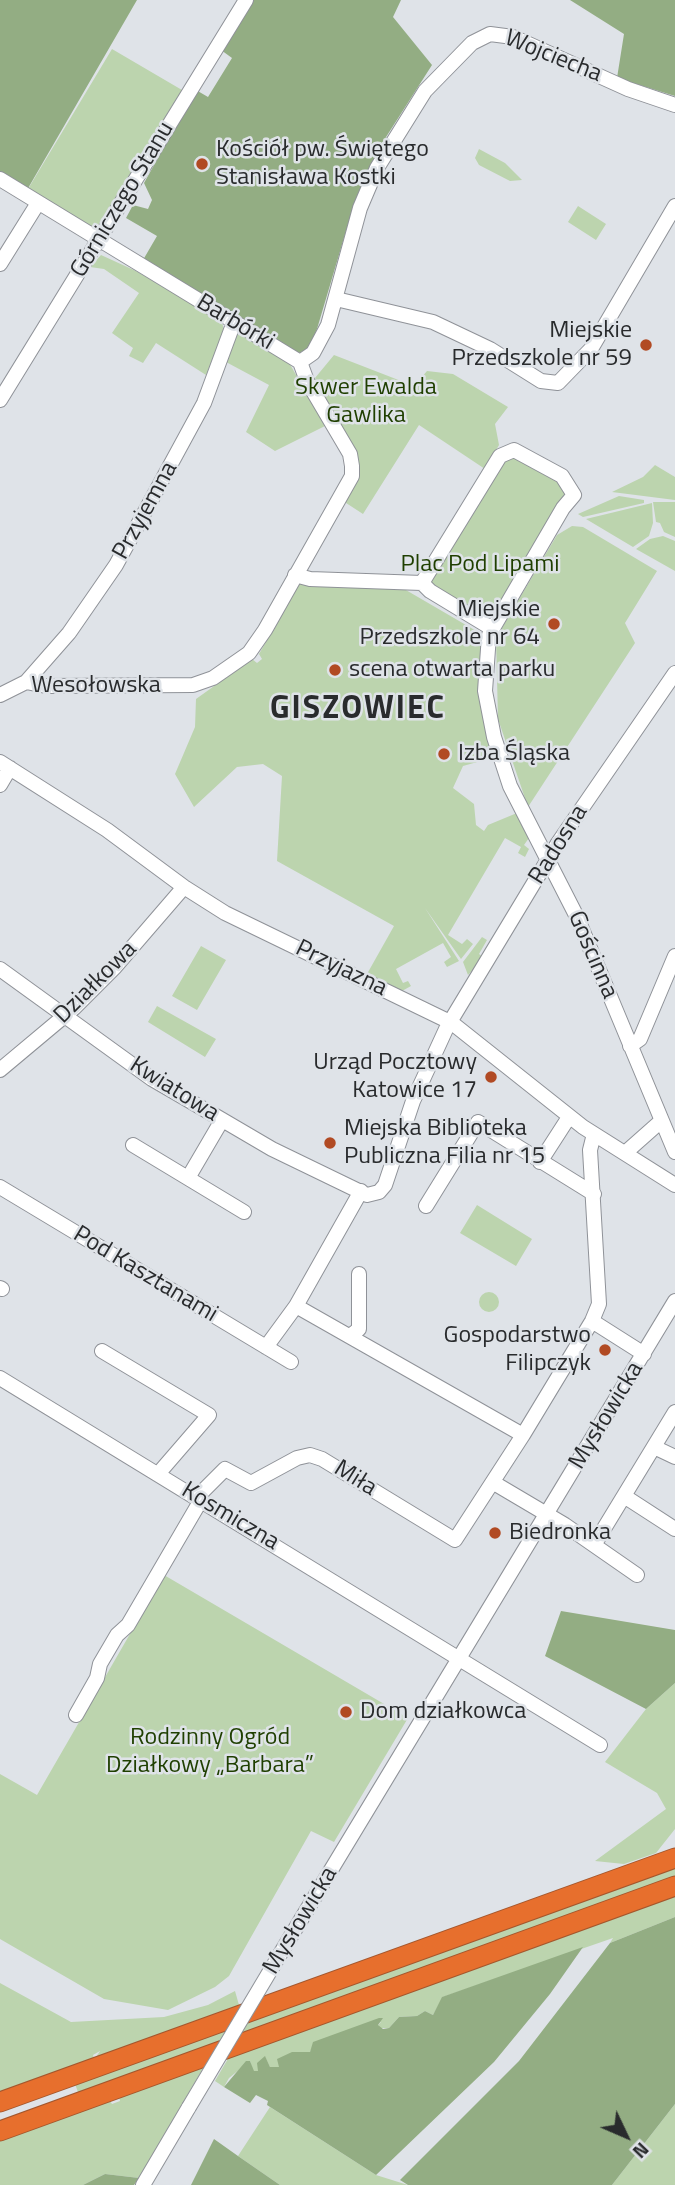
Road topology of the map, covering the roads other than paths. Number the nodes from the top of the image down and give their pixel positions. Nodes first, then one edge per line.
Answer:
1 (246, 0) edge
2 (675, 105) edge
3 (0, 179) edge
4 (38, 203) junction
5 (675, 206) edge
6 (98, 240) junction
7 (0, 264) edge
8 (336, 299) junction
9 (234, 322) junction
10 (300, 362) junction
11 (0, 400) edge
12 (296, 575) junction
13 (422, 583) junction
14 (491, 628) junction
15 (675, 673) edge
16 (26, 682) junction
17 (193, 685) joint
18 (0, 695) edge
19 (5, 765) edge
20 (0, 785) edge
21 (548, 859) junction
22 (184, 887) junction
23 (675, 956) edge
24 (0, 969) edge
25 (65, 1016) junction
26 (452, 1023) junction
27 (630, 1046) junction
28 (0, 1070) edge
29 (569, 1117) junction
30 (222, 1120) junction
31 (660, 1122) junction
32 (594, 1134) junction
33 (133, 1145) dead end
34 (675, 1152) edge
35 (625, 1153) junction
36 (540, 1162) junction
37 (188, 1178) junction
38 (675, 1185) edge
39 (0, 1187) edge
40 (361, 1191) junction
41 (594, 1194) junction
42 (426, 1206) dead end
43 (244, 1212) dead end
44 (359, 1274) dead end
45 (675, 1301) edge
46 (296, 1306) junction
47 (670, 1320) edge
48 (592, 1321) junction
49 (350, 1336) junction
50 (266, 1347) junction
51 (102, 1351) dead end
52 (644, 1354) junction
53 (291, 1362) dead end
54 (0, 1378) edge
55 (675, 1412) edge
56 (523, 1435) junction
57 (654, 1447) junction
58 (675, 1457) edge
59 (158, 1474) junction
60 (494, 1483) junction
61 (624, 1496) junction
62 (199, 1499) junction
63 (548, 1515) junction
64 (675, 1529) edge
65 (594, 1545) junction
66 (636, 1575) dead end
67 (459, 1656) junction
68 (76, 1715) dead end
69 (600, 1745) dead end
70 (675, 1858) edge
71 (675, 1886) edge
72 (0, 2102) edge
73 (0, 2131) edge
74 (143, 2185) edge

1 - 6 street, Górniczego Stanu
2 - 8 street, Wojciecha
3 - 4 street, Barbórki
4 - 6 street, Barbórki
4 - 7 street
5 - 8 street
6 - 9 street, Barbórki
6 - 11 street, Górniczego Stanu
8 - 10 street, Wojciecha
9 - 10 street, Barbórki
9 - 16 street, Przyjemna
10 - 12 street, Barbórki
12 - 13 street
12 - 17 street, Barbórki
13 - 14 street
13 - 14 street
14 - 21 street, Gościnna
15 - 21 street, Radosna
16 - 17 street, Wesołowska
16 - 18 street, Wesołowska
19 - 20 street
19 - 22 street, Przyjazna
21 - 26 street, Radosna
21 - 27 street, Gościnna
22 - 25 street, Działkowa
22 - 26 street, Przyjazna
23 - 27 street
24 - 25 street, Kwiatowa
25 - 28 street, Działkowa
25 - 30 street, Kwiatowa
26 - 29 street, Przyjazna
26 - 40 street
27 - 31 street, Gościnna
29 - 32 street, Przyjazna
29 - 36 street
30 - 37 street
30 - 40 street, Kwiatowa
31 - 34 street, Gościnna
31 - 35 street
32 - 35 street, Przyjazna
32 - 41 street, Miła
33 - 37 street
35 - 38 street, Przyjazna
36 - 41 street
36 - 42 street
37 - 43 street
39 - 50 street, Pod Kasztanami
40 - 46 street
41 - 48 street, Miła
44 - 49 street
45 - 47 street, Mysłowicka
46 - 49 street
46 - 50 street
47 - 52 street, Mysłowicka
48 - 52 street
48 - 56 street, Miła
49 - 56 street
50 - 53 street, Pod Kasztanami
51 - 59 street
52 - 63 street, Mysłowicka
54 - 59 street, Kosmiczna
55 - 57 street
56 - 60 street, Miła
57 - 58 street
57 - 61 street
59 - 62 street, Kosmiczna
60 - 62 street, Miła
60 - 63 street
61 - 64 street
61 - 65 street
62 - 67 street, Kosmiczna
62 - 68 street
63 - 65 street
63 - 67 street, Mysłowicka
65 - 66 street
67 - 69 street
67 - 74 street, Mysłowicka, bridge
70 - 72 highway
71 - 73 highway

